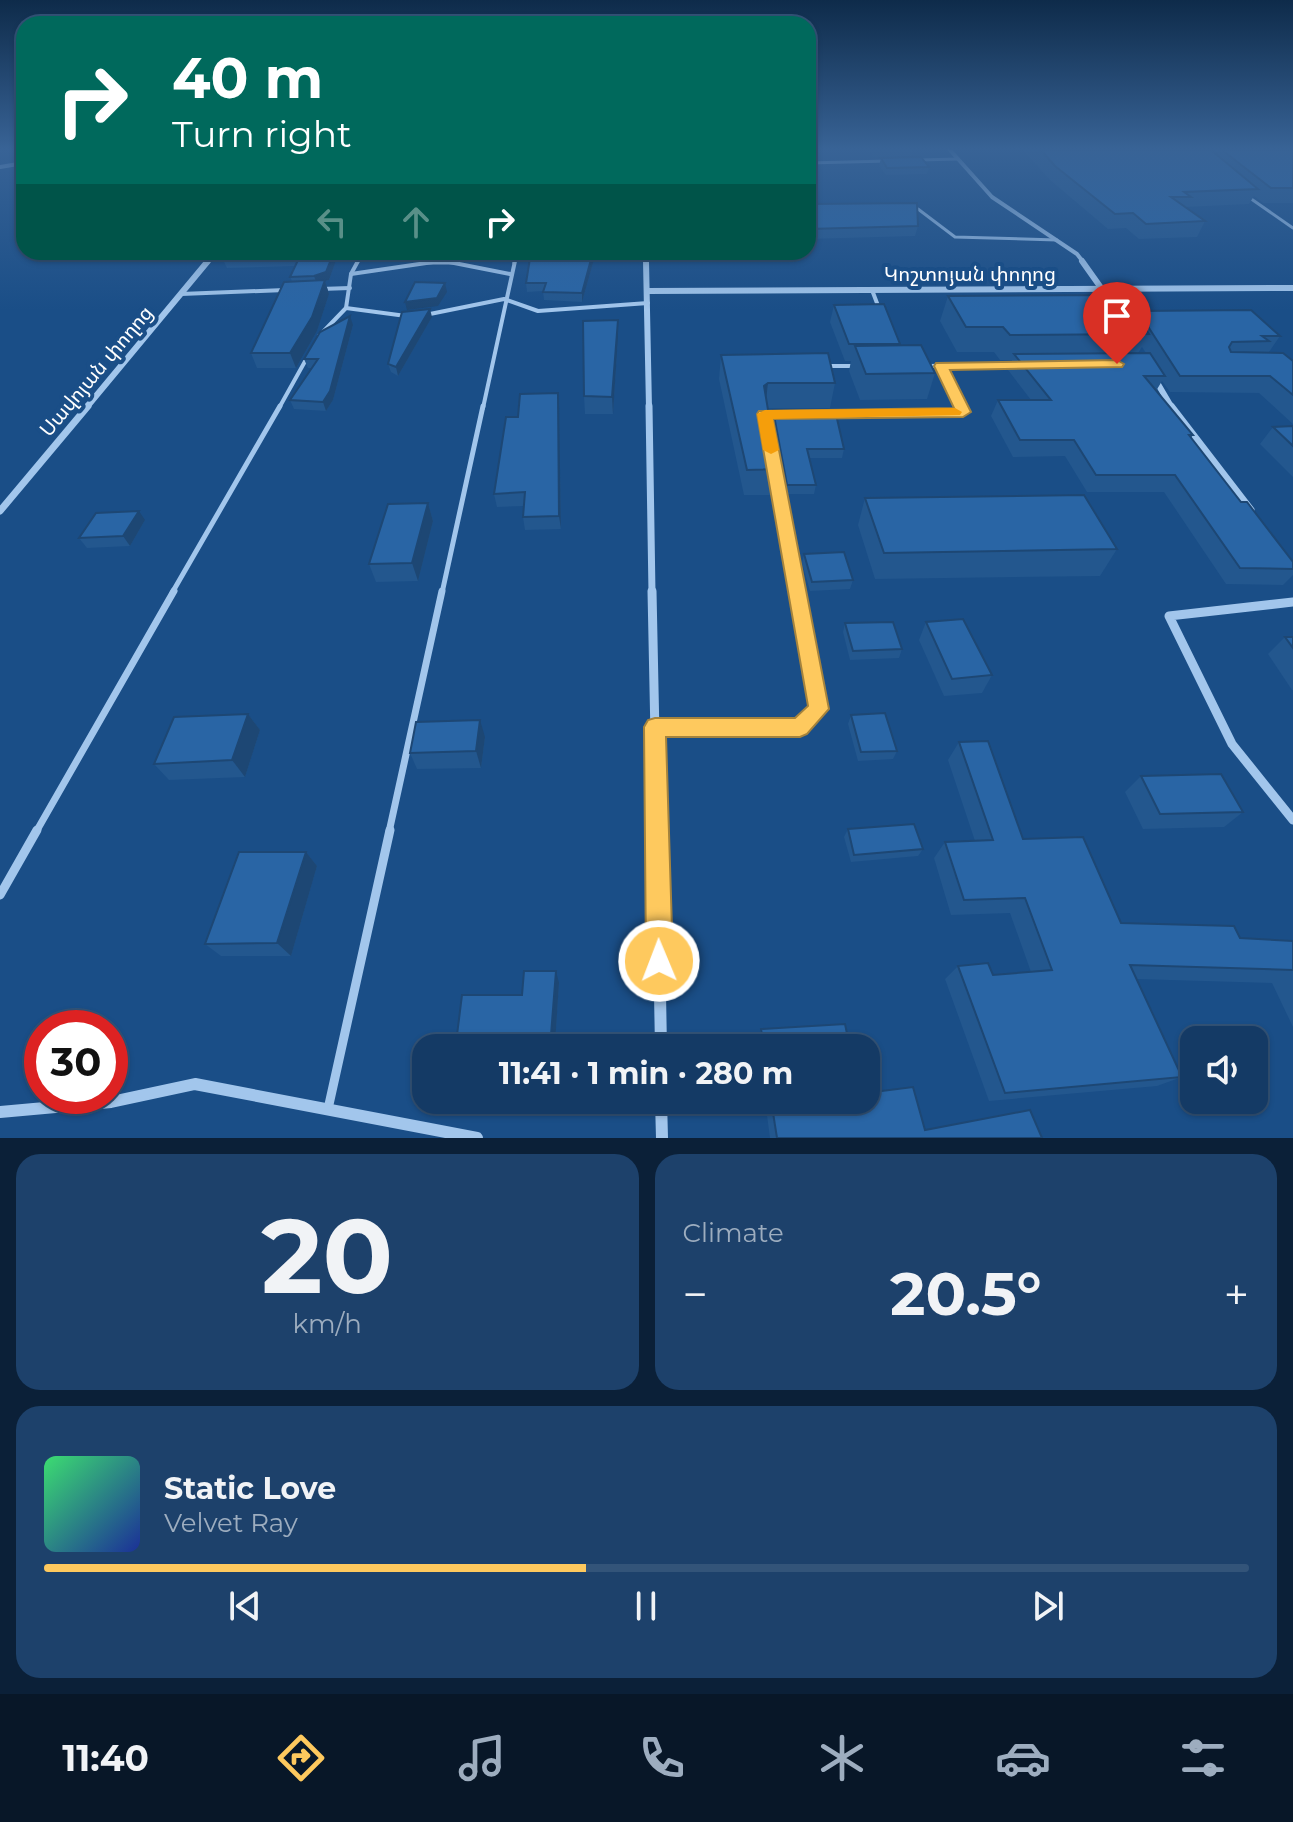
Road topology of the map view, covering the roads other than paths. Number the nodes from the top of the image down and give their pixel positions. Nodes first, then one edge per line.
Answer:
1 (1001, 203) edge
2 (1256, 203) edge
3 (918, 209) edge
4 (1293, 228) edge
5 (1057, 240) junction
6 (209, 260) edge
7 (359, 260) edge
8 (514, 260) edge
9 (646, 260) edge
10 (351, 274) junction
11 (510, 274) junction
12 (350, 288) junction
13 (1293, 288) edge
14 (319, 289) edge
15 (1102, 289) junction
16 (288, 290) edge
17 (872, 290) junction
18 (647, 291) junction
19 (181, 294) junction
20 (504, 299) junction
21 (1109, 301) edge
22 (648, 303) junction
23 (346, 308) junction
24 (882, 315) edge
25 (1020, 365) edge
26 (823, 366) edge
27 (855, 366) edge
28 (916, 366) edge
29 (941, 366) junction
30 (1153, 376) edge
31 (826, 414) edge
32 (773, 461) edge
33 (0, 511) edge
34 (1257, 517) edge
35 (1293, 602) edge
36 (655, 727) junction
37 (1293, 820) edge
38 (0, 895) edge
39 (661, 1034) edge
40 (328, 1109) junction
41 (0, 1112) edge
42 (661, 1114) edge
43 (477, 1138) edge
44 (662, 1138) edge

1 - 5 street
2 - 4 lane
3 - 5 lane
5 - 15 street
6 - 19 street, Սավոյան փողոց
7 - 10 lane
8 - 11 lane
9 - 18 street
10 - 11 lane
10 - 12 lane
11 - 20 lane
12 - 14 lane
12 - 23 lane
13 - 15 street, Կոշտոյան փողոց
15 - 17 street, Կոշտոյան փողոց
15 - 21 street
16 - 19 lane
17 - 18 street, Կոշտոյան փողոց
17 - 24 lane
18 - 22 street
19 - 33 street, Սավոյան փողոց
20 - 22 lane
20 - 23 lane
20 - 40 lane
22 - 36 street
23 - 38 lane
25 - 29 lane
26 - 27 lane
28 - 29 lane
29 - 31 lane
30 - 34 street
32 - 36 lane
35 - 37 street
36 - 39 street
40 - 41 street
40 - 43 street
42 - 44 street

